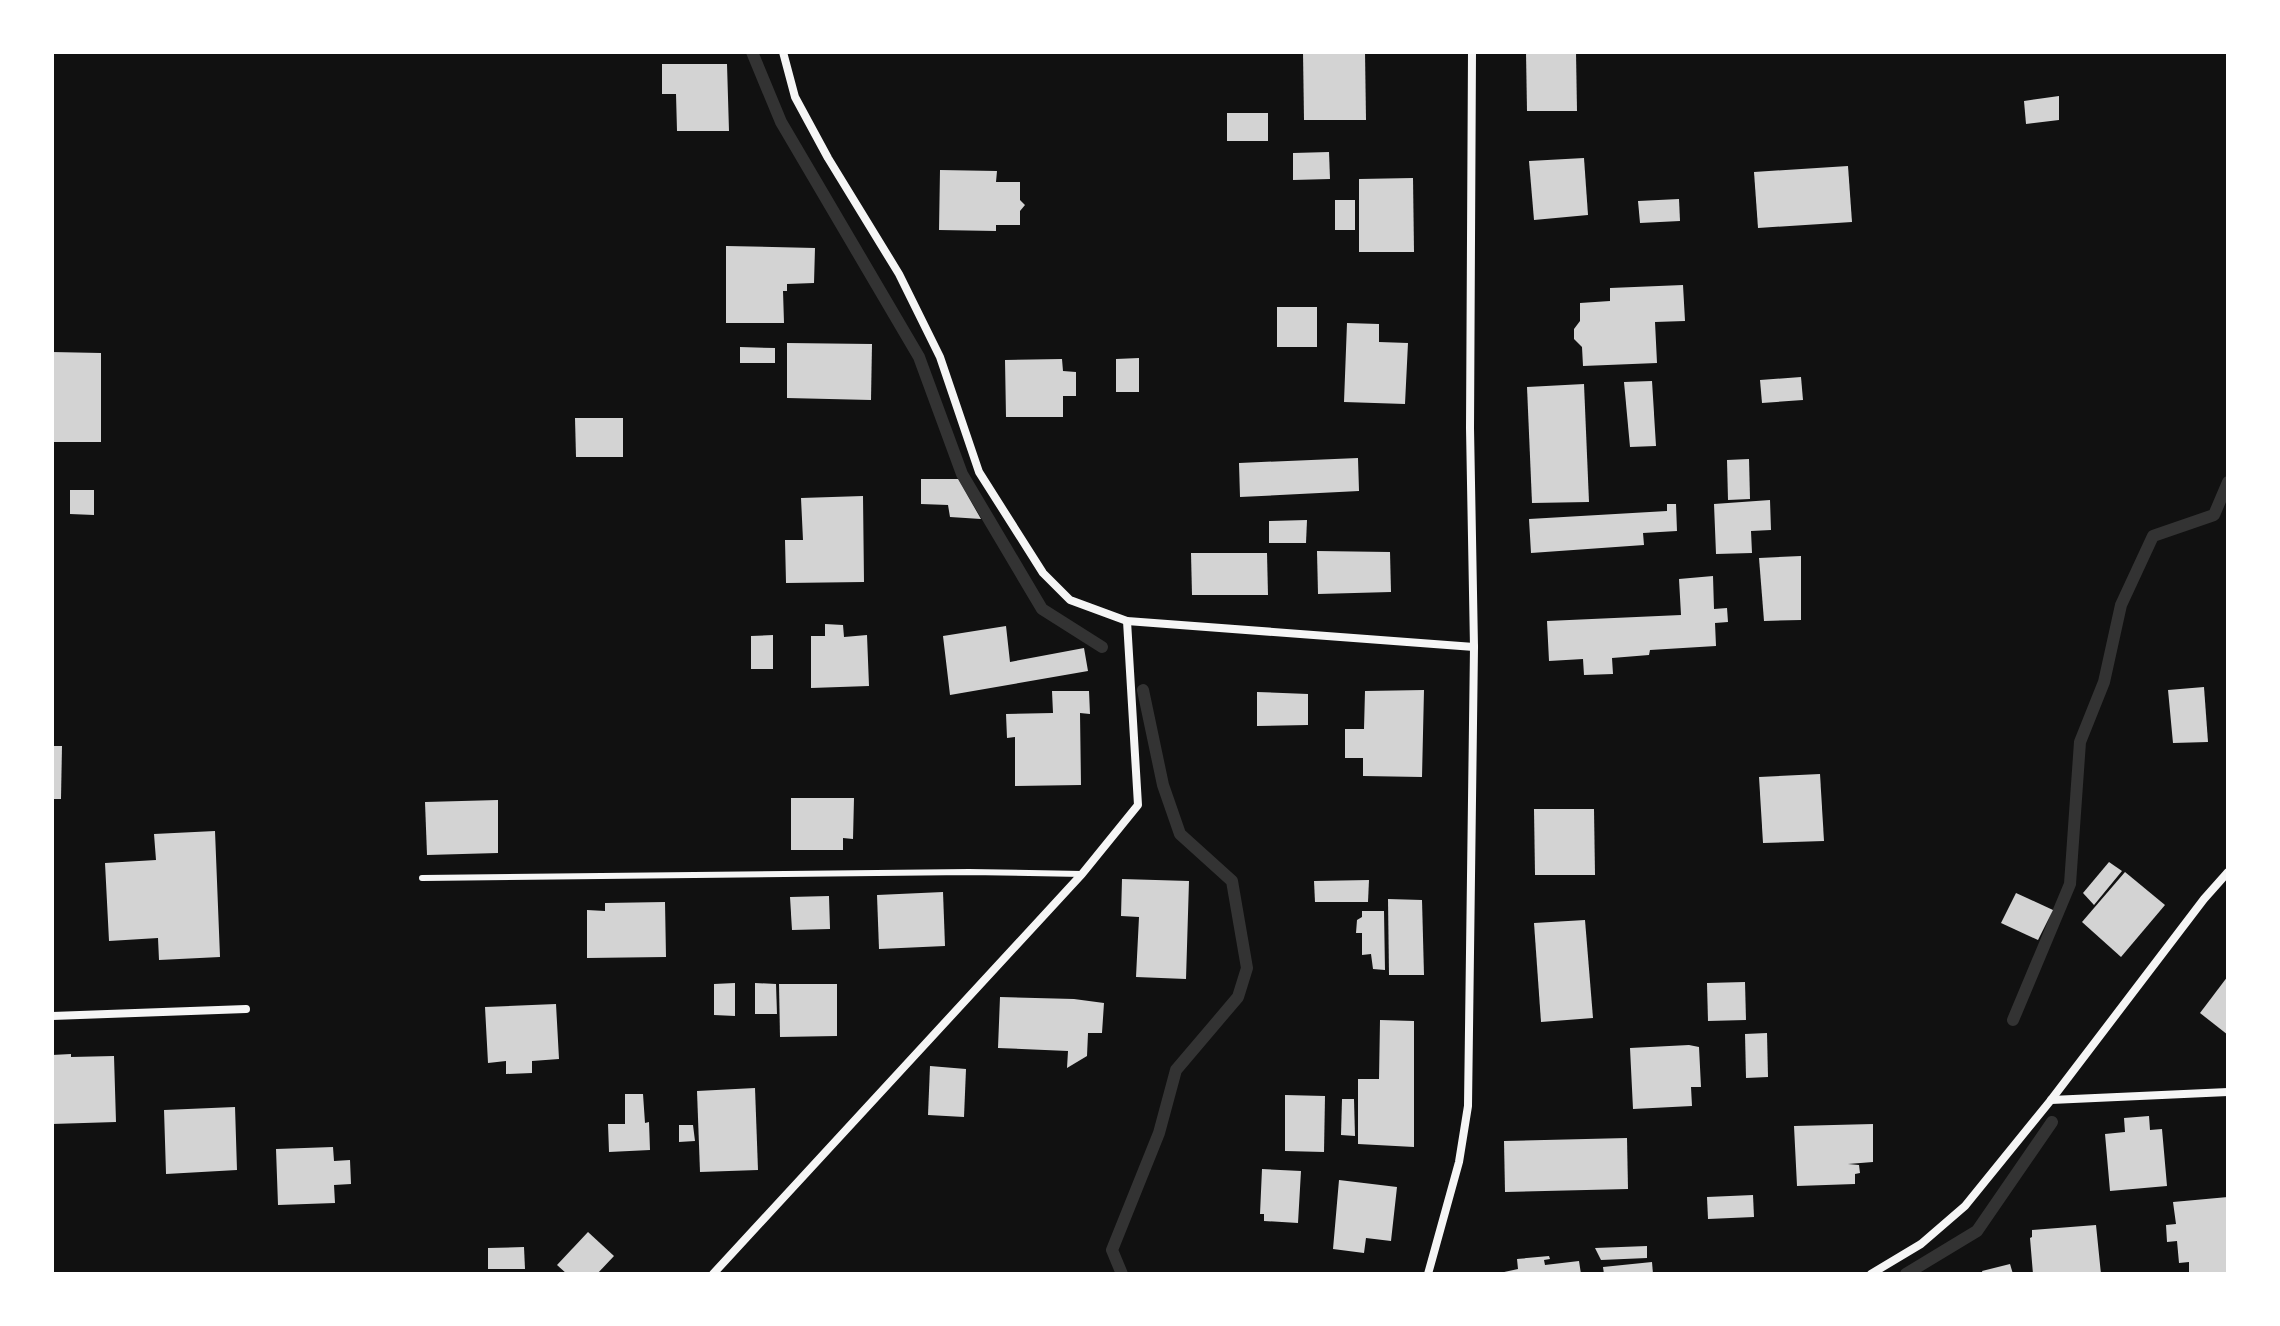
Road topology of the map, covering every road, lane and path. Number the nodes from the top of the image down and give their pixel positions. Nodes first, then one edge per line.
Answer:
1 (783, 52) edge
2 (1472, 52) edge
3 (1127, 621) junction
4 (1474, 647) junction
5 (2228, 872) edge
6 (1082, 874) junction
7 (422, 878) dead end
8 (246, 1009) dead end
9 (52, 1016) edge
10 (2228, 1092) edge
11 (2051, 1100) junction
12 (713, 1274) edge
13 (1428, 1274) edge
14 (1871, 1274) edge

1 - 3 street
2 - 4 street
3 - 4 street
3 - 6 street
4 - 13 street
5 - 11 street
6 - 7 lane
6 - 12 street
8 - 9 street
10 - 11 street
11 - 14 street

